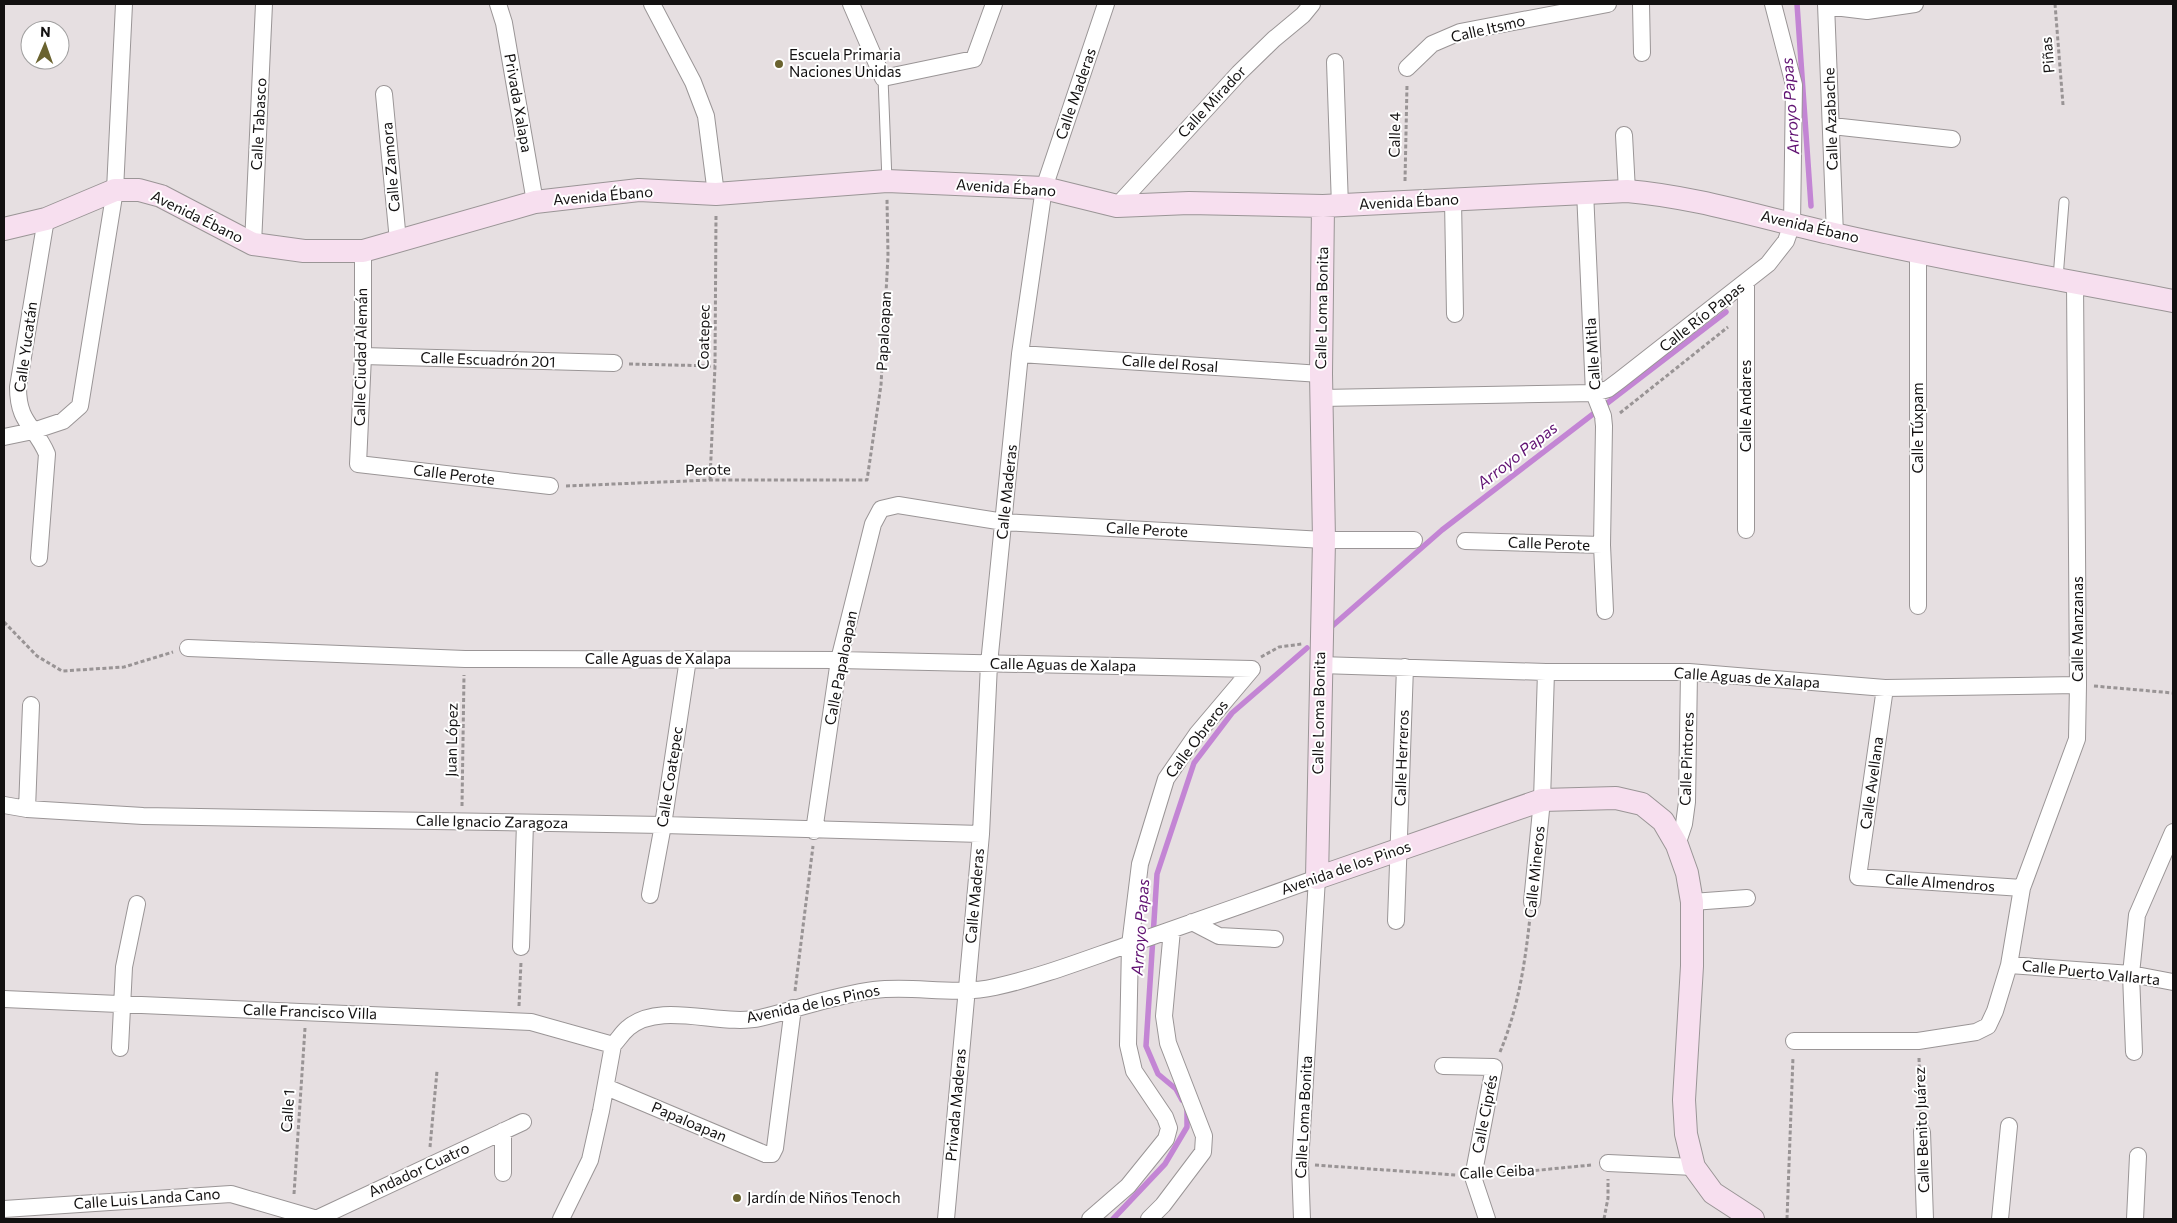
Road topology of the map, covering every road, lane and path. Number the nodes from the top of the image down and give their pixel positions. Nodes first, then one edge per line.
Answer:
1 (124, 4) edge
2 (264, 4) edge
3 (498, 4) edge
4 (652, 4) edge
5 (851, 4) edge
6 (994, 4) edge
7 (1106, 4) edge
8 (1312, 4) edge
9 (1608, 4) edge
10 (1641, 4) edge
11 (1773, 4) edge
12 (1915, 4) edge
13 (2055, 4) edge
14 (1826, 5) edge
15 (1642, 53) dead end
16 (1335, 62) dead end
17 (1408, 68) joint
18 (883, 78) junction
19 (384, 94) dead end
20 (2063, 105) dead end
21 (1832, 126) junction
22 (1624, 135) dead end
23 (1952, 139) dead end
24 (887, 181) junction
25 (1044, 188) junction
26 (115, 190) junction
27 (1627, 191) junction
28 (1585, 192) junction
29 (716, 194) junction
30 (1454, 200) junction
31 (535, 202) junction
32 (1405, 202) junction
33 (2064, 202) dead end
34 (1117, 206) junction
35 (1332, 206) junction
36 (46, 219) junction
37 (1792, 224) junction
38 (4, 229) edge
39 (1835, 234) junction
40 (398, 241) junction
41 (253, 244) junction
42 (362, 250) junction
43 (1918, 251) junction
44 (2067, 280) junction
45 (1746, 283) junction
46 (2173, 301) edge
47 (1746, 312) junction
48 (1455, 314) dead end
49 (1020, 354) junction
50 (363, 356) junction
51 (614, 363) joint
52 (715, 366) junction
53 (1321, 374) junction
54 (1321, 398) junction
55 (1600, 410) junction
56 (33, 432) junction
57 (4, 437) edge
58 (358, 464) joint
59 (710, 480) junction
60 (867, 480) joint
61 (550, 486) joint
62 (881, 509) joint
63 (1004, 522) junction
64 (1746, 530) dead end
65 (1324, 540) junction
66 (1414, 540) dead end
67 (1465, 541) dead end
68 (1602, 545) junction
69 (39, 558) dead end
70 (1918, 606) dead end
71 (1605, 611) dead end
72 (4, 622) edge
73 (1321, 633) junction
74 (188, 648) joint
75 (465, 659) junction
76 (688, 659) junction
77 (840, 660) junction
78 (989, 664) junction
79 (1320, 665) junction
80 (1405, 667) junction
81 (1252, 669) junction
82 (1546, 672) junction
83 (1689, 672) junction
84 (2078, 685) junction
85 (1886, 688) junction
86 (2173, 693) edge
87 (31, 705) dead end
88 (1542, 800) junction
89 (4, 806) edge
90 (27, 809) junction
91 (462, 822) junction
92 (525, 823) junction
93 (663, 825) junction
94 (814, 831) junction
95 (2173, 832) edge
96 (980, 834) junction
97 (1677, 844) junction
98 (1398, 850) junction
99 (1858, 877) joint
100 (1317, 878) junction
101 (2022, 888) junction
102 (650, 895) dead end
103 (1747, 898) dead end
104 (1532, 902) joint
105 (1692, 902) junction
106 (137, 904) dead end
107 (1396, 921) dead end
108 (1192, 922) junction
109 (1166, 932) junction
110 (1275, 939) dead end
111 (1135, 943) junction
112 (521, 947) joint
113 (2009, 965) junction
114 (2130, 974) junction
115 (2173, 982) edge
116 (967, 991) junction
117 (4, 999) edge
118 (122, 1004) junction
119 (793, 1008) junction
120 (306, 1012) junction
121 (519, 1021) junction
122 (1794, 1041) joint
123 (1918, 1041) junction
124 (613, 1045) junction
125 (120, 1048) dead end
126 (2134, 1052) dead end
127 (1442, 1066) dead end
128 (1494, 1067) junction
129 (437, 1071) dead end
130 (606, 1087) junction
131 (523, 1122) dead end
132 (2009, 1126) dead end
133 (503, 1131) junction
134 (1922, 1132) joint
135 (2138, 1156) dead end
136 (1300, 1164) junction
137 (1608, 1164) junction
138 (429, 1166) junction
139 (1694, 1167) junction
140 (503, 1173) dead end
141 (1473, 1176) junction
142 (4, 1209) edge
143 (293, 1211) junction
144 (316, 1219) edge
145 (561, 1219) edge
146 (946, 1219) edge
147 (1090, 1219) edge
148 (1149, 1219) edge
149 (1302, 1219) edge
150 (1487, 1219) edge
151 (1604, 1219) edge
152 (1753, 1219) edge
153 (1787, 1219) edge
154 (1925, 1219) edge
155 (2000, 1219) edge
156 (2135, 1219) edge

1 - 26 street
2 - 41 street, Calle Tabasco
3 - 31 street, Privada Xalapa
4 - 29 street
5 - 18 street
6 - 18 street
7 - 25 street, Calle Maderas
8 - 34 street, Calle Mirador
9 - 17 street, Calle Itsmo
10 - 15 street
11 - 37 street
12 - 14 street
13 - 20 path, Piñas
14 - 21 street, Calle Azabache
16 - 35 street
17 - 32 path, Calle 4
18 - 24 lane
19 - 40 street, Calle Zamora
21 - 23 street
21 - 39 street, Calle Azabache
22 - 27 street
24 - 25 main road, Avenida Ébano
24 - 29 main road, Avenida Ébano
24 - 60 path, Papaloapan
25 - 34 main road, Avenida Ébano
25 - 49 street, Calle Maderas
26 - 36 main road, Avenida Ébano
26 - 41 main road, Avenida Ébano
26 - 56 street
27 - 28 main road, Avenida Ébano
27 - 37 main road, Avenida Ébano
28 - 30 main road, Avenida Ébano
28 - 55 street, Calle Mitla
29 - 31 main road, Avenida Ébano
29 - 52 path, Coatepec
30 - 32 main road, Avenida Ébano
30 - 48 street
31 - 40 main road, Avenida Ébano
32 - 35 main road, Avenida Ébano
33 - 44 lane
34 - 35 main road, Avenida Ébano
35 - 53 main road, Calle Loma Bonita
36 - 38 main road, Avenida Ébano
36 - 56 street, Calle Yucatán
37 - 39 main road, Avenida Ébano
37 - 45 street, Calle Río Papas
39 - 43 main road, Avenida Ébano
40 - 42 main road, Avenida Ébano
41 - 42 main road, Avenida Ébano
42 - 50 street, Calle Ciudad Alemán
43 - 44 main road, Avenida Ébano
43 - 70 street, Calle Túxpam
44 - 46 main road, Avenida Ébano
44 - 84 street, Calle Manzanas
45 - 47 street, Calle Andares
45 - 55 street, Calle Río Papas
47 - 55 path
47 - 64 street, Calle Andares
49 - 53 street, Calle del Rosal
49 - 63 street, Calle Maderas
50 - 51 street, Calle Escuadrón 201
50 - 58 street, Calle Ciudad Alemán
51 - 52 path
52 - 59 path, Coatepec
53 - 54 main road, Calle Loma Bonita
54 - 55 street
54 - 65 main road, Calle Loma Bonita
55 - 68 street, Calle Mitla
56 - 57 street
56 - 69 street, Calle Yucatán
58 - 61 street, Calle Perote
59 - 60 path, Perote
59 - 61 path, Perote
62 - 63 street, Calle Perote
62 - 77 street, Calle Papaloapan
63 - 65 street, Calle Perote
63 - 78 street, Calle Maderas
65 - 66 street, Calle Perote
65 - 73 main road, Calle Loma Bonita
67 - 68 street, Calle Perote
68 - 71 street, Calle Mitla
72 - 74 path
73 - 79 main road, Calle Loma Bonita
73 - 81 path
74 - 75 street, Calle Aguas de Xalapa
75 - 76 street, Calle Aguas de Xalapa
75 - 91 path, Juan López
76 - 77 street, Calle Aguas de Xalapa
76 - 93 street, Calle Coatepec
77 - 78 street, Calle Aguas de Xalapa
77 - 94 street, Calle Papaloapan
78 - 81 street, Calle Aguas de Xalapa
78 - 96 street, Calle Maderas
79 - 80 street, Calle Aguas de Xalapa
79 - 100 main road, Calle Loma Bonita
80 - 82 street, Calle Aguas de Xalapa
80 - 98 street, Calle Herreros
81 - 111 street, Calle Obreros
82 - 83 street, Calle Aguas de Xalapa
82 - 88 street, Calle Mineros
83 - 85 street, Calle Aguas de Xalapa
83 - 97 street, Calle Pintores
84 - 85 street, Calle Aguas de Xalapa
84 - 86 path
84 - 101 street, Calle Manzanas
85 - 99 street, Calle Avellana
87 - 90 street
88 - 97 main road, Avenida de los Pinos
88 - 98 main road, Avenida de los Pinos
88 - 104 street, Calle Mineros
89 - 90 street, Calle Ignacio Zaragoza
90 - 91 street, Calle Ignacio Zaragoza
91 - 92 street, Calle Ignacio Zaragoza
92 - 93 street, Calle Ignacio Zaragoza
92 - 112 street
93 - 94 street, Calle Ignacio Zaragoza
93 - 102 street, Calle Coatepec
94 - 96 street, Calle Ignacio Zaragoza
94 - 119 path
95 - 114 street
96 - 116 street, Calle Maderas
97 - 105 main road, Avenida de los Pinos
98 - 100 main road, Avenida de los Pinos
98 - 107 street, Calle Herreros
99 - 101 street, Calle Almendros
100 - 108 street, Avenida de los Pinos
100 - 136 street, Calle Loma Bonita
101 - 113 street, Calle Manzanas
103 - 105 street
104 - 128 path, Calle Mineros
105 - 139 main road, Avenida de los Pinos
106 - 118 street
108 - 109 street, Avenida de los Pinos
108 - 110 street
109 - 111 street, Avenida de los Pinos
109 - 148 street
111 - 116 street, Avenida de los Pinos
111 - 147 street, Calle Obreros
112 - 121 path
113 - 114 street, Calle Puerto Vallarta
113 - 123 street, Calle Manzanas
114 - 115 street, Calle Puerto Vallarta
114 - 126 street
116 - 119 street, Avenida de los Pinos
116 - 146 street, Privada Maderas
117 - 118 street, Calle Francisco Villa
118 - 120 street, Calle Francisco Villa
118 - 125 street
119 - 124 street, Avenida de los Pinos
119 - 130 street, Papaloapan
120 - 121 street, Calle Francisco Villa
120 - 143 path, Calle 1
121 - 124 street, Calle Francisco Villa
122 - 123 street
122 - 153 path
123 - 134 path, Calle Benito Juárez
124 - 130 street
127 - 128 street
128 - 141 street, Calle Ciprés
129 - 138 path
130 - 145 street
131 - 133 street, Andador Cuatro
132 - 155 street
133 - 138 street, Andador Cuatro
133 - 140 street
134 - 154 street, Calle Benito Juárez
135 - 156 street
136 - 141 path, Calle Ceiba
136 - 149 street, Calle Loma Bonita
137 - 139 street
137 - 141 path, Calle Ceiba
137 - 151 path
138 - 144 street, Andador Cuatro
139 - 152 main road, Avenida de los Pinos
141 - 150 street, Calle Ciprés
142 - 143 street, Calle Luis Landa Cano
143 - 144 street, Calle Luis Landa Cano

